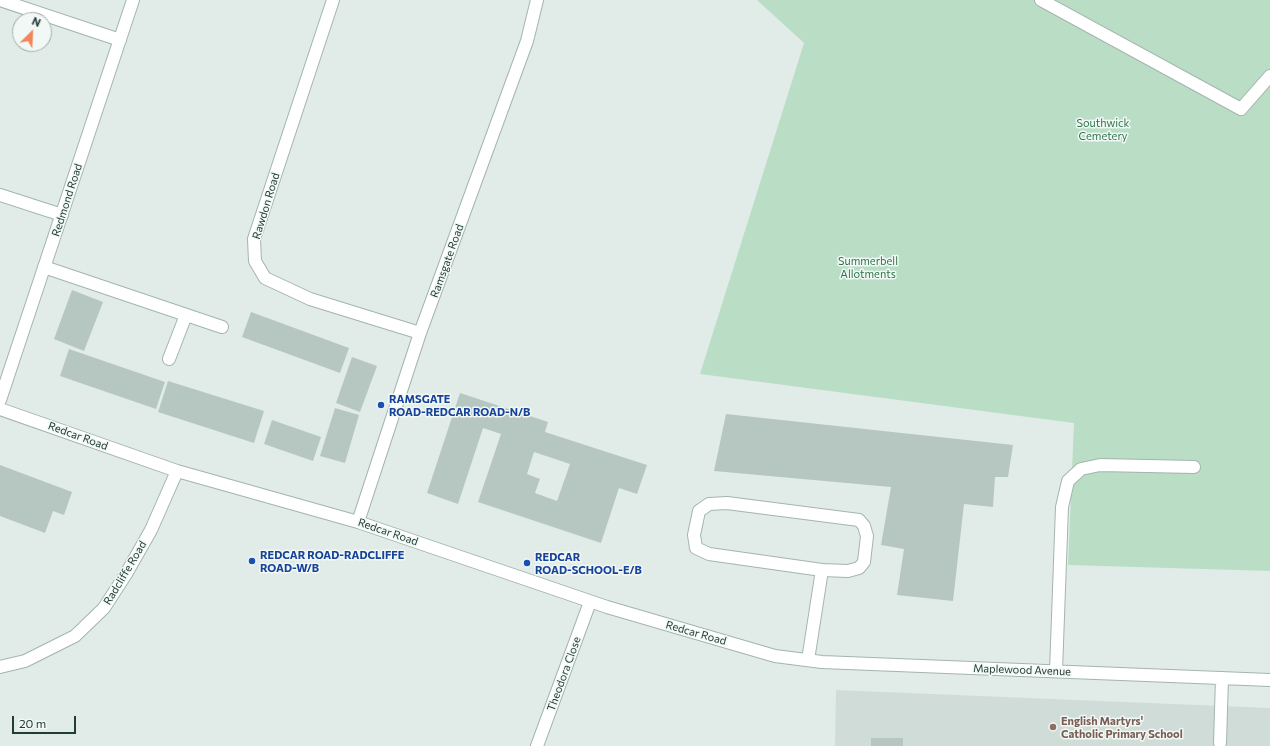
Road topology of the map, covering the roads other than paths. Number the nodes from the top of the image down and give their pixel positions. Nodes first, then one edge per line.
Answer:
1 (0, 0) edge
2 (133, 0) edge
3 (333, 0) edge
4 (537, 0) edge
5 (1041, 0) edge
6 (120, 40) junction
7 (1270, 76) edge
8 (0, 195) edge
9 (62, 215) junction
10 (44, 267) junction
11 (186, 315) junction
12 (222, 327) dead end
13 (420, 333) junction
14 (169, 359) dead end
15 (0, 400) edge
16 (0, 409) edge
17 (1194, 467) dead end
18 (177, 472) junction
19 (358, 522) junction
20 (822, 570) junction
21 (590, 602) junction
22 (775, 656) joint
23 (808, 660) junction
24 (0, 667) edge
25 (1056, 672) junction
26 (1222, 678) junction
27 (1270, 680) edge
28 (1220, 743) dead end
29 (537, 746) edge

1 - 6 street
2 - 6 street, Redmond Road
3 - 13 street, Rawdon Road
4 - 13 street, Ramsgate Road
5 - 7 street
6 - 9 street, Redmond Road
8 - 9 street
9 - 10 street, Redmond Road
10 - 11 street
10 - 15 street, Redmond Road
11 - 12 street
11 - 14 street
13 - 19 street, Ramsgate Road
16 - 18 street, Redcar Road
17 - 25 street
18 - 19 street, Redcar Road
18 - 24 street, Radcliffe Road
19 - 21 street, Redcar Road
20 - 20 street
20 - 23 street
21 - 22 street, Redcar Road
21 - 29 street, Theodora Close
22 - 23 street, Maplewood Avenue
23 - 25 street, Maplewood Avenue
25 - 26 street, Maplewood Avenue
26 - 27 street, Maplewood Avenue
26 - 28 street

